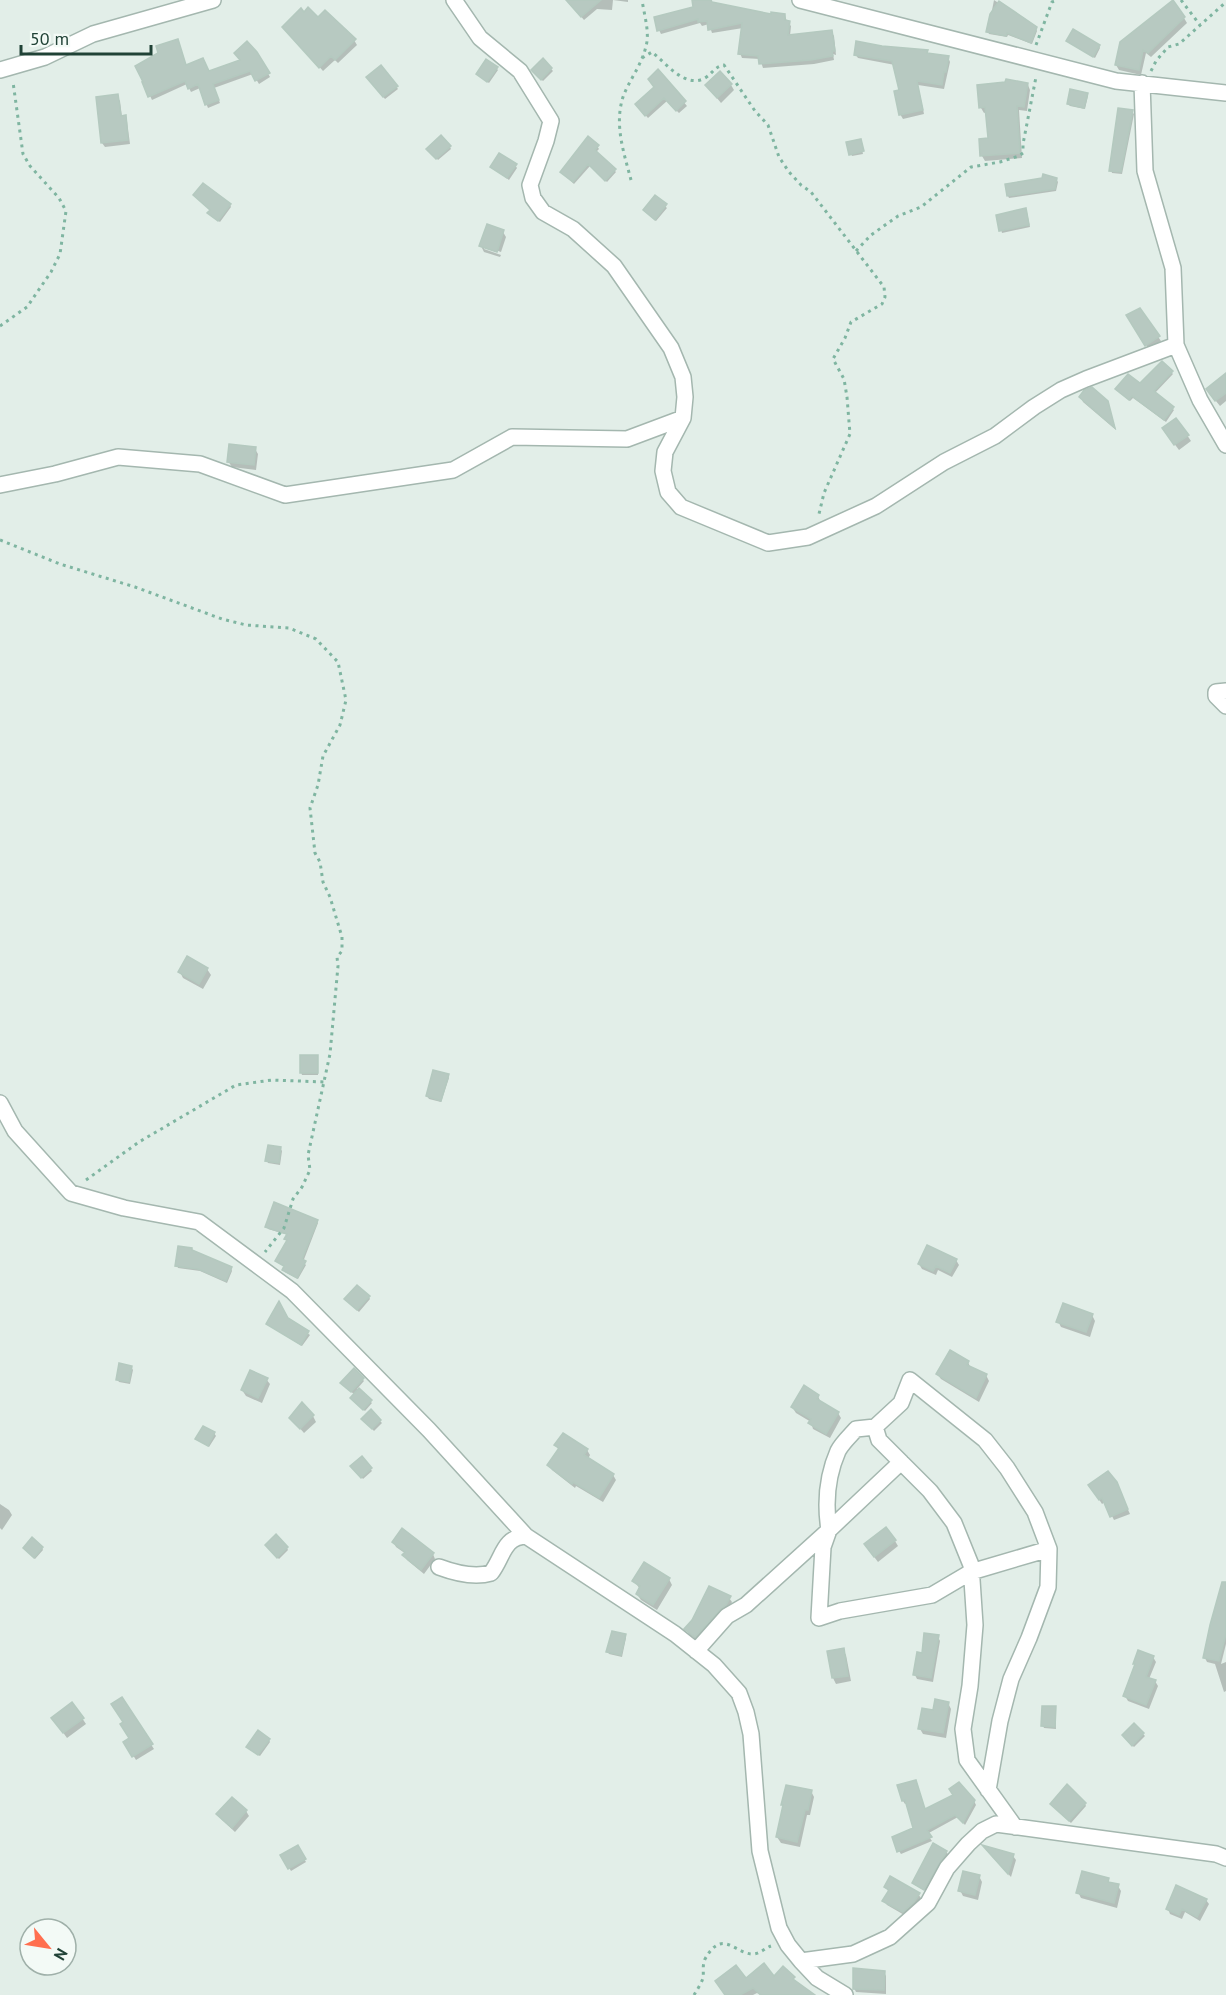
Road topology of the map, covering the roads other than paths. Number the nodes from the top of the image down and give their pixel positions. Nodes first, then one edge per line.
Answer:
1 (213, 0) edge
2 (454, 0) edge
3 (800, 0) edge
4 (5, 69) edge
5 (1144, 83) junction
6 (1226, 93) edge
7 (1176, 345) junction
8 (683, 418) junction
9 (1226, 446) edge
10 (0, 485) edge
11 (1226, 691) edge
12 (1226, 706) edge
13 (0, 1103) edge
14 (875, 1427) junction
15 (901, 1462) junction
16 (829, 1530) junction
17 (526, 1536) junction
18 (1049, 1549) junction
19 (439, 1567) dead end
20 (971, 1572) junction
21 (696, 1651) junction
22 (988, 1790) junction
23 (1015, 1827) junction
24 (1226, 1858) edge
25 (801, 1961) junction
26 (845, 1995) edge

1 - 4 street
2 - 8 street
3 - 5 street
5 - 6 street
5 - 7 street
7 - 8 street
7 - 9 street
8 - 10 street
11 - 12 street
13 - 17 street
14 - 15 street
14 - 16 street
14 - 18 street
15 - 16 street
15 - 20 street
16 - 20 street
16 - 21 street
17 - 19 street
17 - 21 street
18 - 20 street
18 - 22 street
20 - 22 street
21 - 25 street
22 - 23 street
23 - 24 street
23 - 25 street
25 - 26 street

